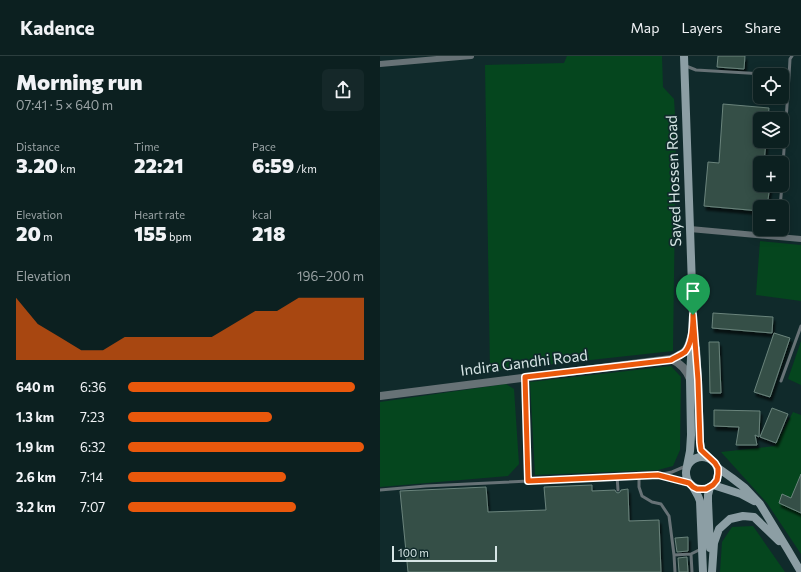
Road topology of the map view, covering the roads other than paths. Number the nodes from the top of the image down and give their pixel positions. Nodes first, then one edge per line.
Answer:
1 (471, 56) edge
2 (684, 56) edge
3 (792, 56) edge
4 (380, 64) edge
5 (684, 66) junction
6 (753, 73) edge
7 (789, 76) edge
8 (787, 104) edge
9 (784, 156) edge
10 (690, 229) junction
11 (778, 237) joint
12 (801, 239) edge
13 (693, 315) junction
14 (801, 326) edge
15 (692, 331) junction
16 (671, 360) junction
17 (525, 377) junction
18 (690, 380) junction
19 (781, 381) dead end
20 (380, 396) edge
21 (710, 459) junction
22 (687, 466) junction
23 (718, 468) junction
24 (658, 475) junction
25 (617, 476) junction
26 (639, 476) junction
27 (528, 481) junction
28 (691, 485) junction
29 (712, 486) junction
30 (380, 490) edge
31 (618, 490) dead end
32 (760, 504) junction
33 (702, 549) junction
34 (788, 550) junction
35 (691, 554) junction
36 (674, 555) junction
37 (675, 572) edge
38 (692, 572) edge
39 (703, 572) edge
40 (712, 572) edge
41 (801, 572) edge

1 - 4 street
2 - 5 main road, Sayed Hossen Road
3 - 7 lane
5 - 6 lane
5 - 10 main road, Sayed Hossen Road
8 - 9 lane
10 - 11 street
10 - 13 main road, Sayed Hossen Road
11 - 12 street
13 - 15 main road
13 - 21 main road
14 - 19 lane
15 - 16 street, Indira Gandhi Road
15 - 18 main road
16 - 17 street, Indira Gandhi Road
16 - 18 street
17 - 20 street, Indira Gandhi Road
17 - 27 lane
18 - 22 main road
21 - 22 main road
21 - 23 main road
22 - 24 lane
22 - 28 main road
23 - 29 main road
23 - 32 main road
24 - 26 lane
24 - 28 lane
25 - 26 lane
25 - 27 lane
25 - 31 lane
26 - 36 lane
27 - 30 lane
28 - 29 main road
28 - 33 main road
29 - 32 main road
29 - 40 main road
32 - 34 main road
33 - 35 lane
33 - 39 main road
34 - 40 main road
34 - 41 main road
35 - 36 lane
35 - 38 lane
36 - 37 lane

